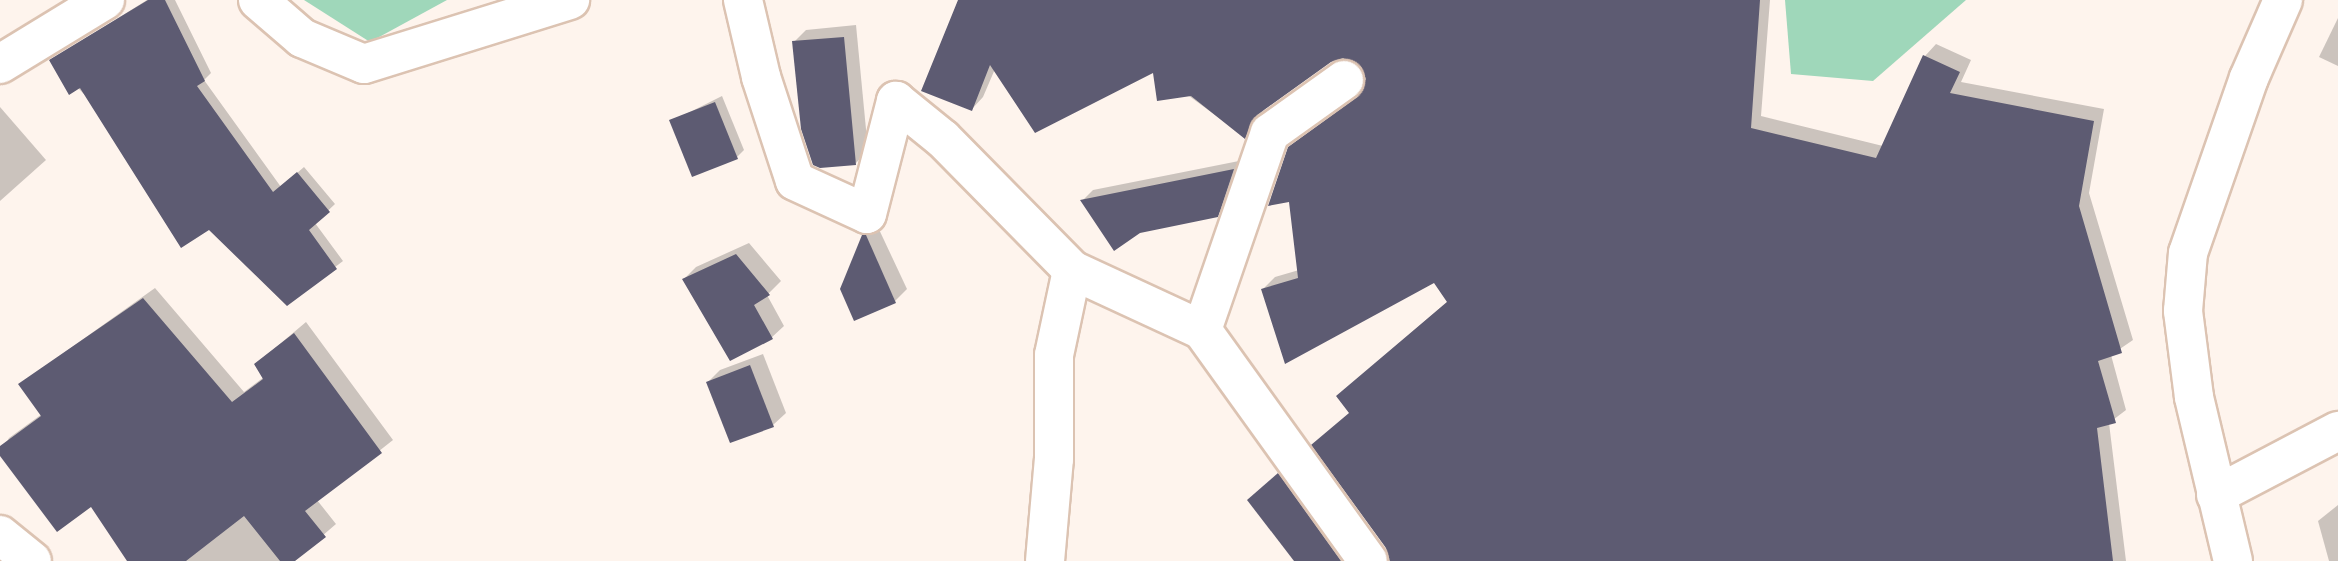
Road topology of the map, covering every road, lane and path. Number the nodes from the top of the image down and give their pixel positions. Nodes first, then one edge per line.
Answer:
1 (105, 0) edge
2 (258, 0) edge
3 (570, 0) edge
4 (743, 0) edge
5 (2283, 0) edge
6 (0, 64) edge
7 (1344, 80) dead end
8 (1072, 270) junction
9 (1202, 330) junction
10 (2338, 431) edge
11 (2216, 495) junction
12 (0, 535) edge
13 (32, 561) edge
14 (1045, 561) edge
15 (1368, 561) edge
16 (2233, 561) edge

1 - 6 street
2 - 3 street
4 - 8 street
5 - 11 street
7 - 9 street
8 - 9 street
8 - 14 street
9 - 15 street
10 - 11 street
11 - 16 street
12 - 13 street

